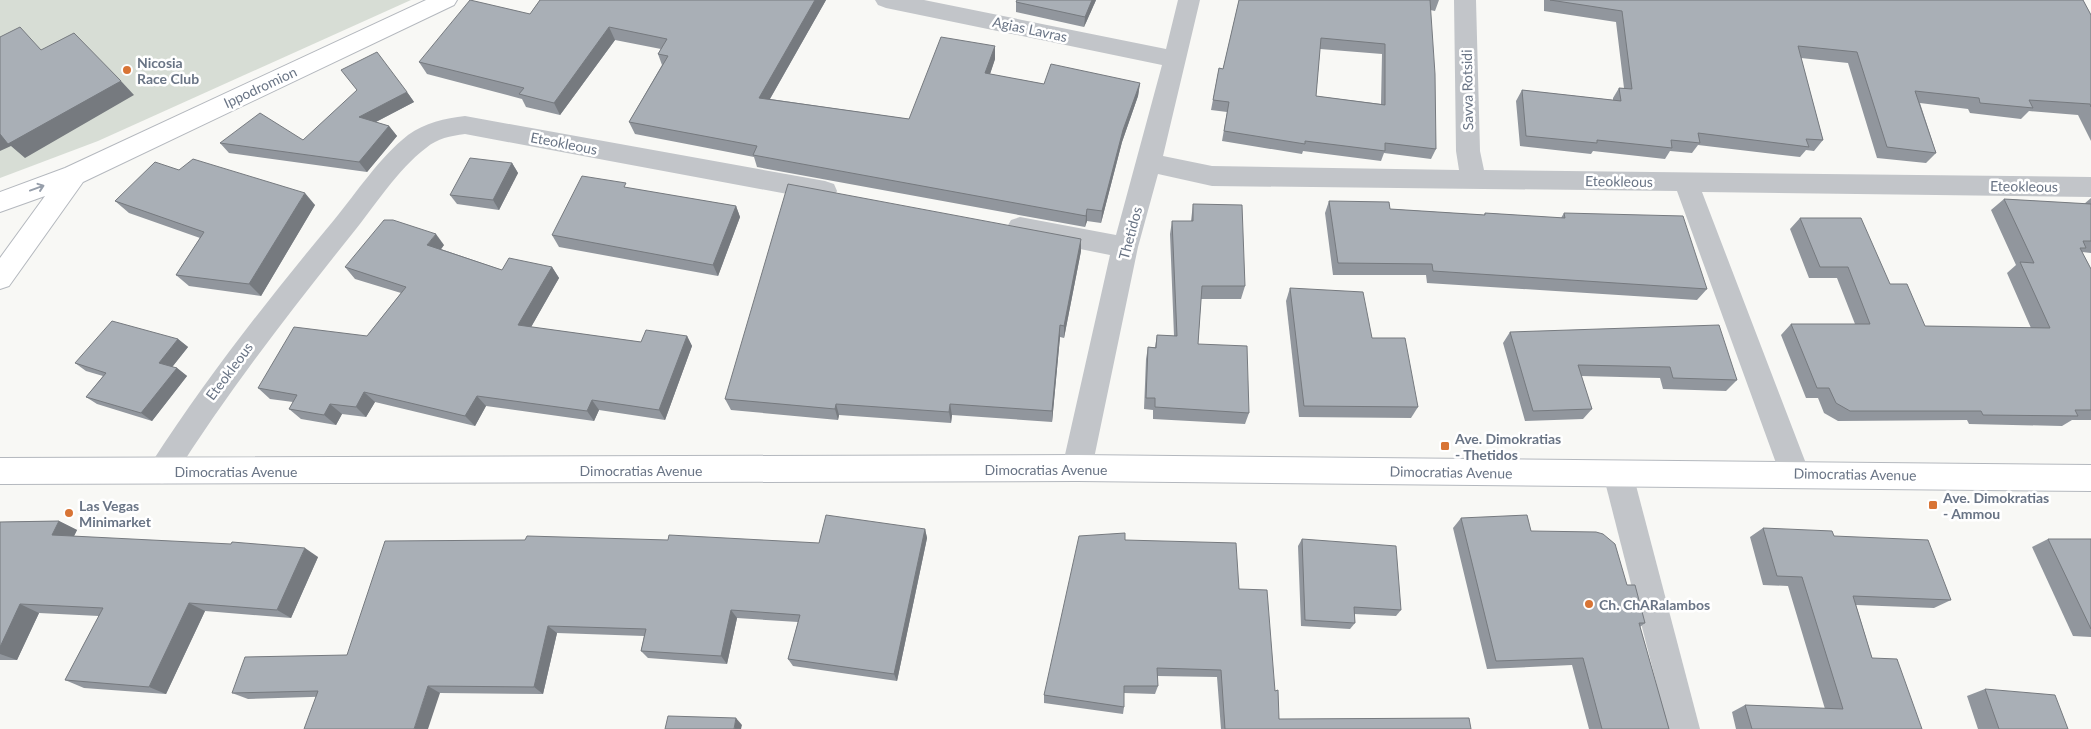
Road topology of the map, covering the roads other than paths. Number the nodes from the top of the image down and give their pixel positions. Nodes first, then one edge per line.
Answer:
1 (446, 0) edge
2 (886, 0) edge
3 (1189, 0) edge
4 (1465, 0) edge
5 (1174, 59) junction
6 (1148, 164) junction
7 (74, 175) junction
8 (1473, 180) junction
9 (1686, 182) junction
10 (2091, 187) edge
11 (852, 196) edge
12 (0, 202) edge
13 (999, 223) edge
14 (1125, 247) junction
15 (0, 278) edge
16 (1077, 468) junction
17 (0, 471) edge
18 (162, 471) junction
19 (1618, 474) junction
20 (1795, 474) junction
21 (2091, 478) edge
22 (1684, 729) edge

1 - 7 main road, Ippodromion
2 - 5 street, Agias Lavras
3 - 5 street, Thetidos
4 - 8 street, Savva Rotsidi
5 - 6 street, Thetidos
6 - 8 street, Eteokleous
6 - 14 street, Thetidos
12 -> 7 main road, Ippodromion
7 - 15 main road, Ippodromion
8 - 9 street, Eteokleous
9 - 10 street, Eteokleous
9 - 20 street
11 - 18 street, Eteokleous
13 - 14 street
14 - 16 street, Thetidos
16 - 18 main road, Dimocratias Avenue
16 - 19 main road, Dimocratias Avenue
17 - 18 main road, Dimocratias Avenue
19 - 20 main road, Dimocratias Avenue
19 - 22 street
20 - 21 main road, Dimocratias Avenue

